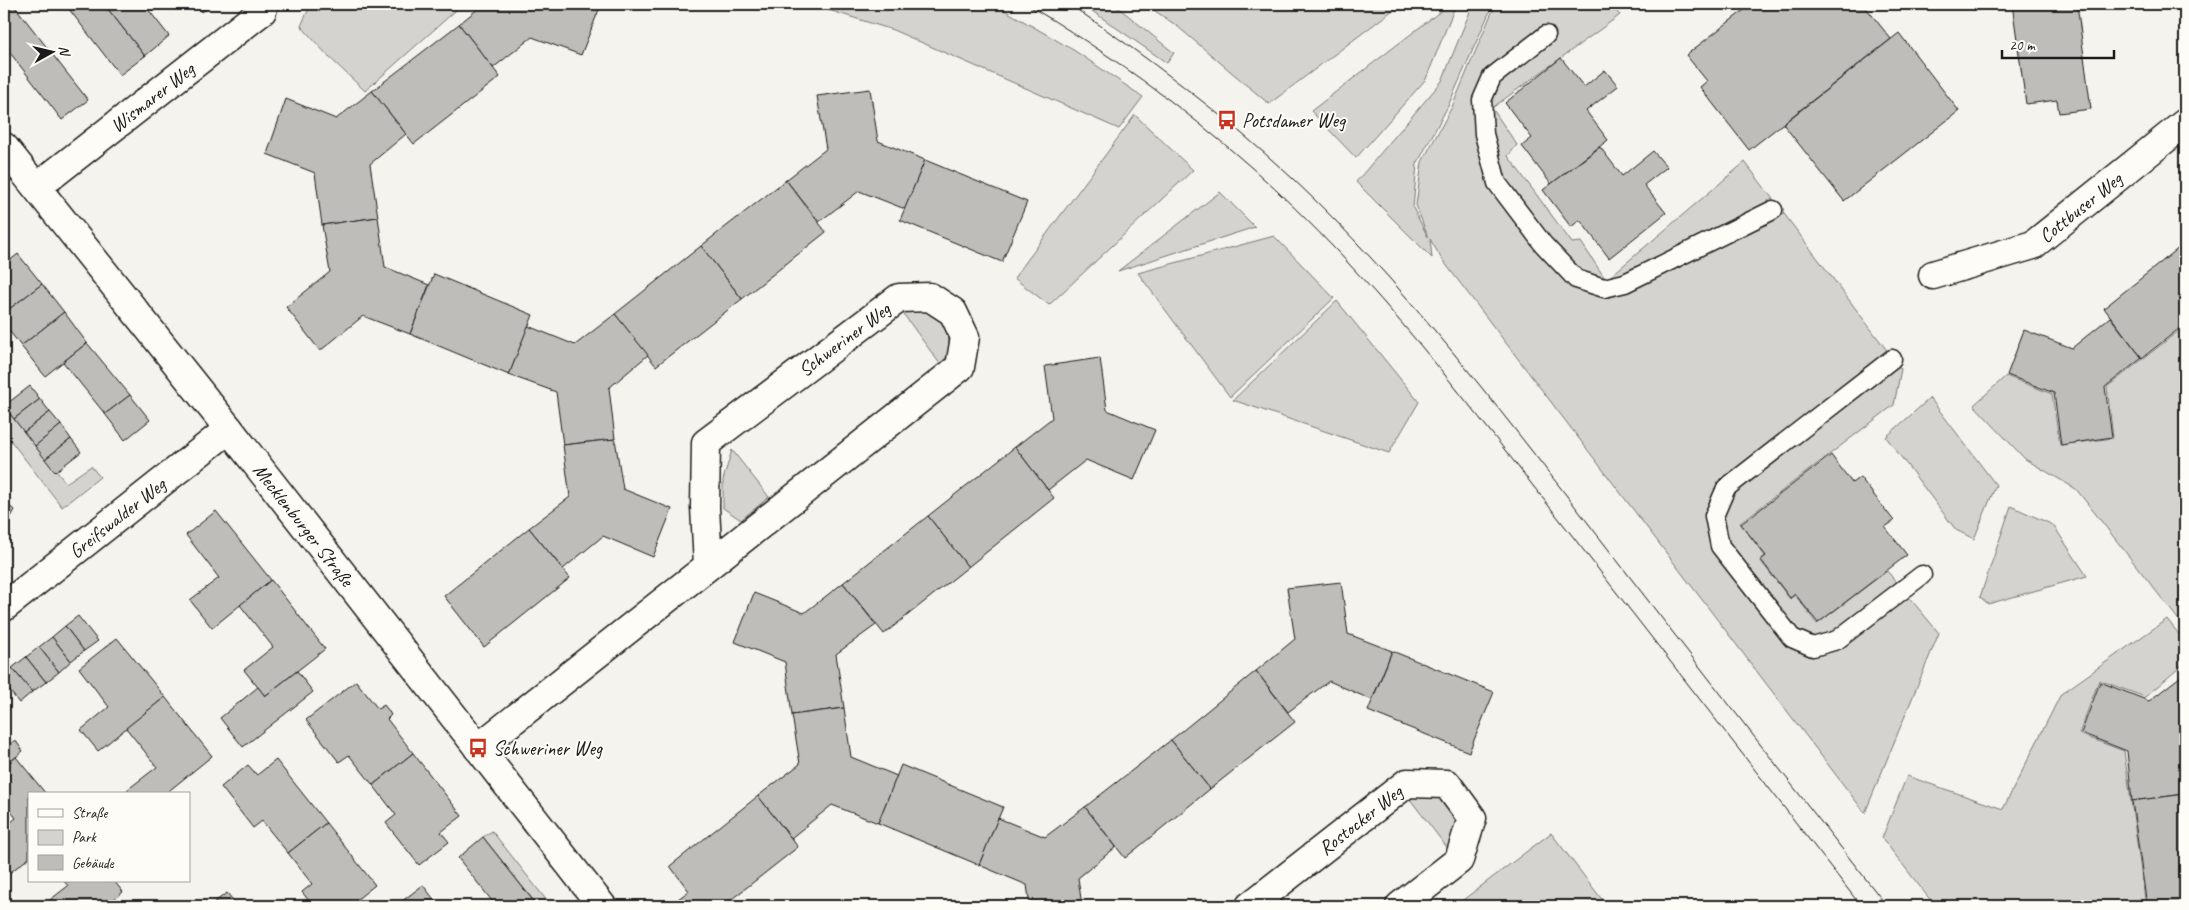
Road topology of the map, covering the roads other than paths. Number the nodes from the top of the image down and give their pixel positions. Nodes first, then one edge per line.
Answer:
1 (264, 4) edge
2 (1546, 35) dead end
3 (2185, 123) edge
4 (4, 147) edge
5 (37, 188) junction
6 (1773, 210) dead end
7 (1933, 275) dead end
8 (1892, 359) dead end
9 (229, 429) junction
10 (708, 566) junction
11 (1922, 575) dead end
12 (4, 607) edge
13 (478, 748) junction
14 (602, 906) edge
15 (1250, 906) edge
16 (1400, 906) edge

1 - 5 street, Wismarer Weg
2 - 6 lane
3 - 7 street, Cottbuser Weg
4 - 5 street, Mecklenburger Straße
5 - 9 street, Mecklenburger Straße
8 - 11 lane
9 - 12 street, Greifswalder Weg
9 - 13 street, Mecklenburger Straße
10 - 10 street, Schweriner Weg
10 - 13 street, Schweriner Weg
13 - 14 street, Mecklenburger Straße
15 - 16 street, Rostocker Weg

